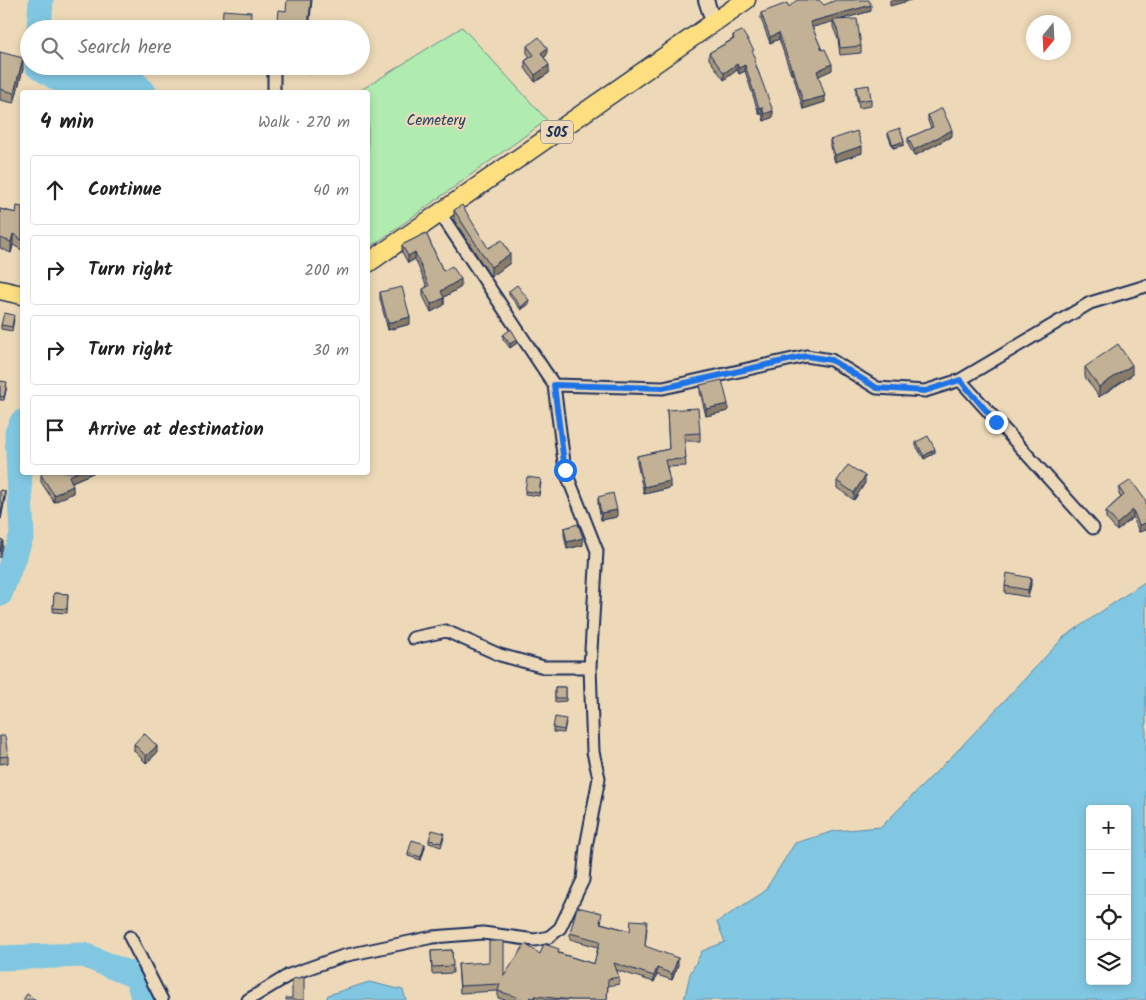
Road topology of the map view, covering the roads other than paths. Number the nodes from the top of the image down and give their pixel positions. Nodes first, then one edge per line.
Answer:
1 (706, 0) edge
2 (746, 0) edge
3 (713, 21) junction
4 (274, 75) edge
5 (274, 90) edge
6 (440, 213) junction
7 (370, 262) edge
8 (1146, 286) edge
9 (0, 290) edge
10 (20, 295) edge
11 (960, 380) junction
12 (554, 385) junction
13 (1093, 528) dead end
14 (413, 638) dead end
15 (590, 667) junction
16 (130, 937) dead end
17 (162, 1000) edge
18 (248, 1000) edge

1 - 3 street
2 - 3 main road, 505
3 - 6 main road, 505
4 - 5 street
6 - 7 main road, 505
6 - 12 street
8 - 11 street
9 - 10 main road
11 - 12 street
11 - 13 street
12 - 15 street
14 - 15 street
15 - 18 street
16 - 17 street

